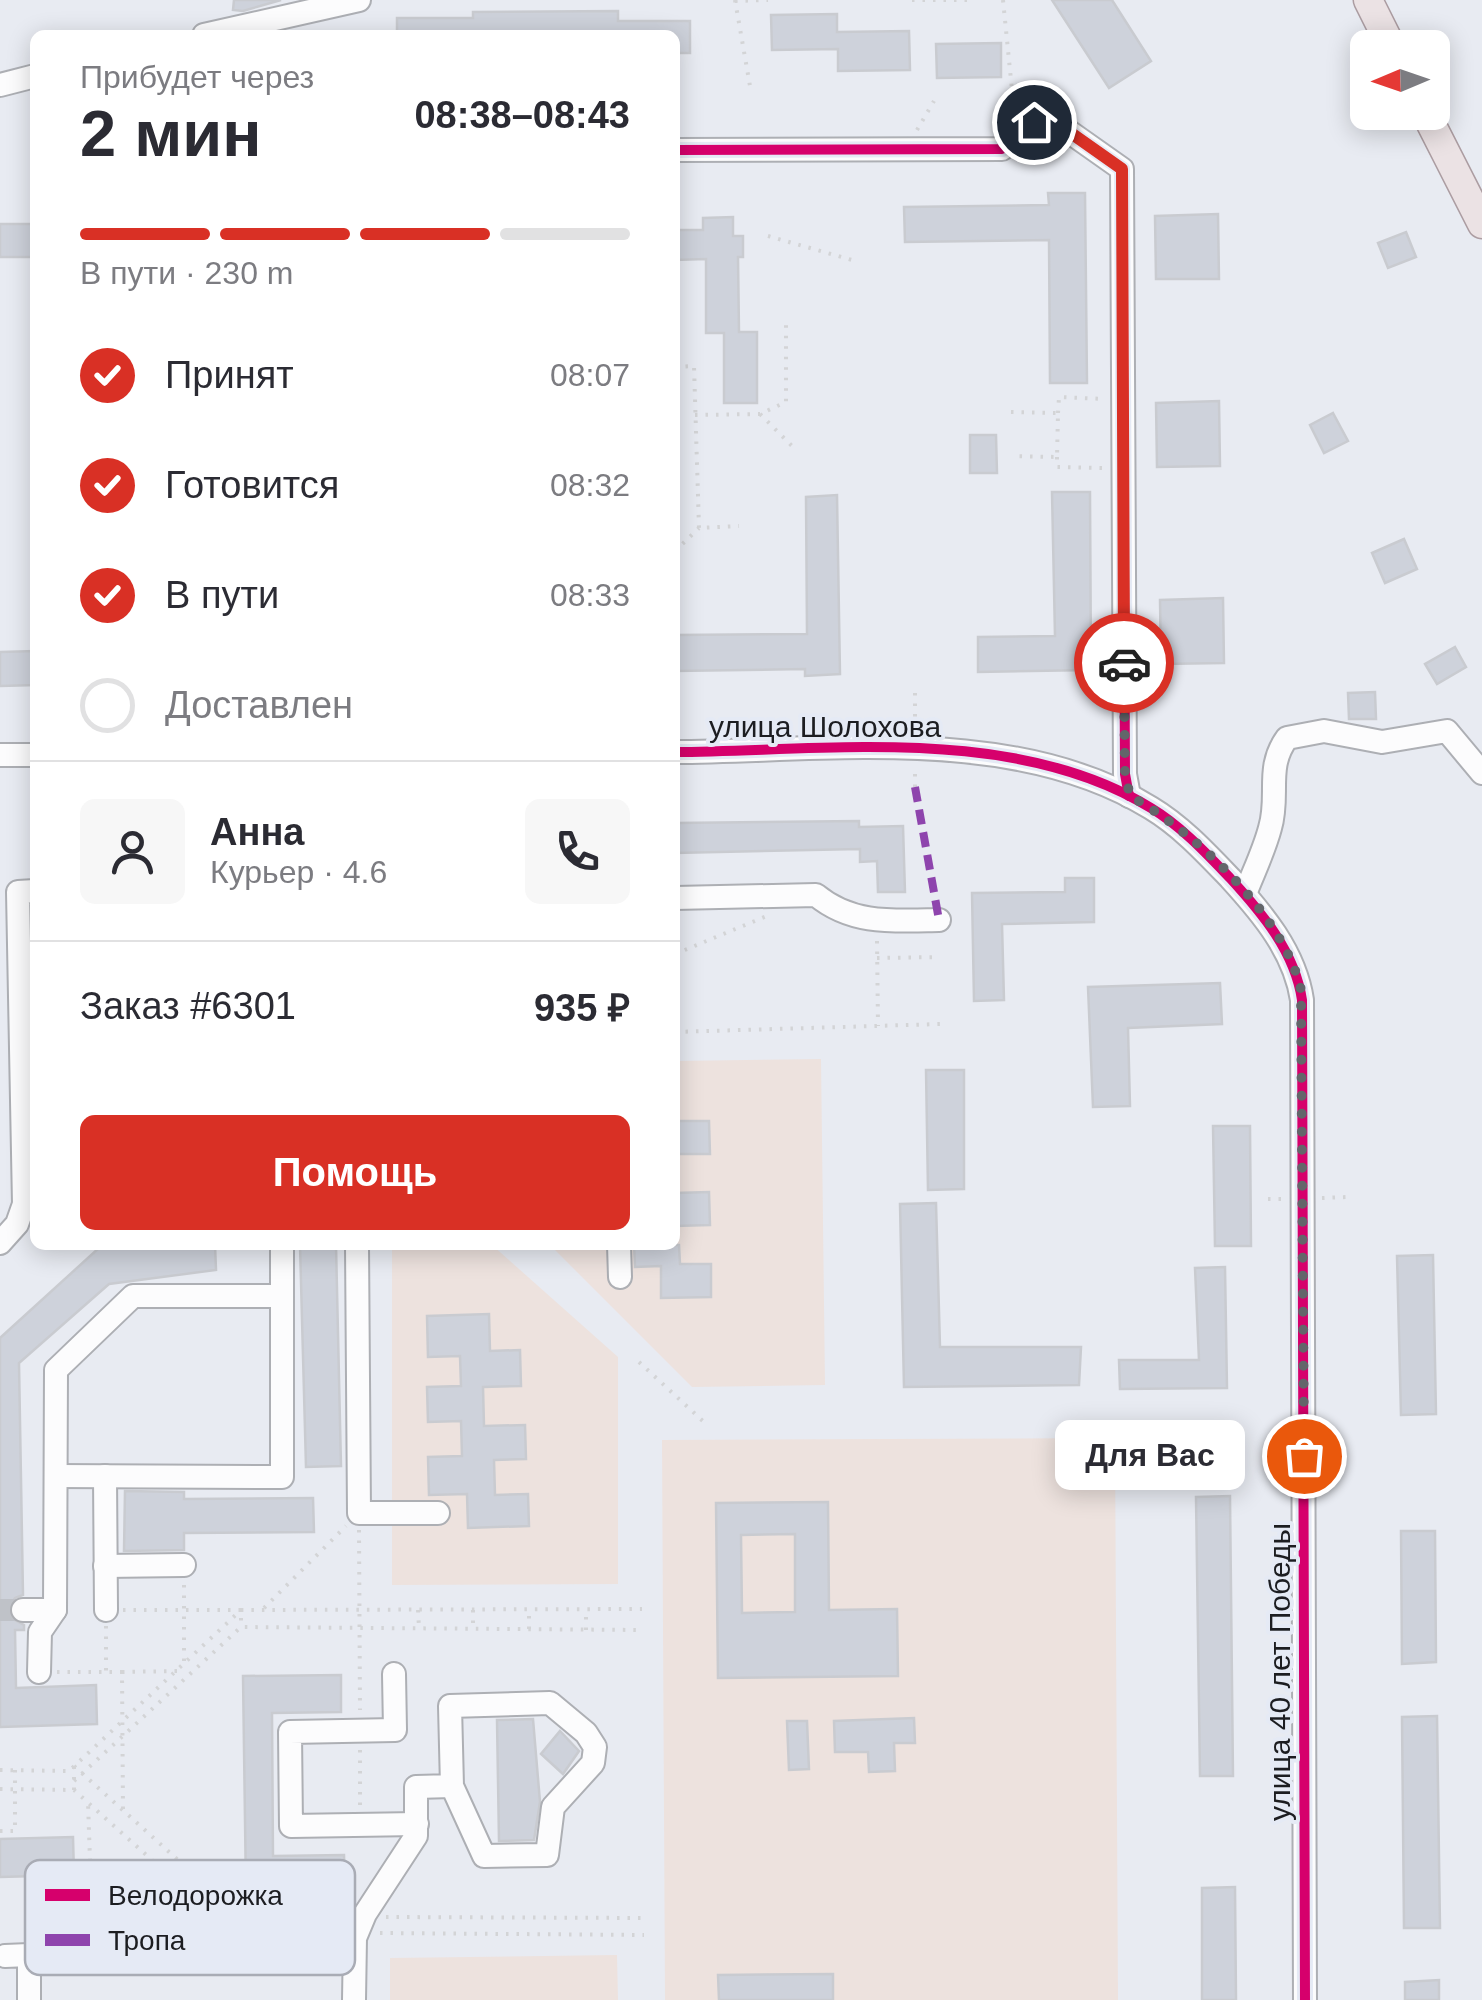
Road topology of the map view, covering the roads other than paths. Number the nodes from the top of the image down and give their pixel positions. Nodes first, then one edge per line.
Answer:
1 (359, 0) edge
2 (1368, 0) edge
3 (311, 6) edge
4 (222, 30) edge
5 (1383, 30) edge
6 (30, 77) edge
7 (0, 85) edge
8 (1434, 130) edge
9 (680, 150) edge
10 (1482, 224) edge
11 (680, 752) edge
12 (0, 755) edge
13 (30, 755) edge
14 (1482, 773) edge
15 (1130, 796) junction
16 (1193, 840) joint
17 (30, 891) edge
18 (1245, 894) junction
19 (680, 898) edge
20 (939, 920) dead end
21 (10, 964) edge
22 (0, 1243) edge
23 (282, 1250) edge
24 (357, 1250) edge
25 (618, 1250) edge
26 (620, 1277) dead end
27 (282, 1296) junction
28 (56, 1476) junction
29 (105, 1476) junction
30 (438, 1513) dead end
31 (106, 1566) junction
32 (184, 1566) road end
33 (23, 1610) tunnel mouth
34 (55, 1610) junction
35 (106, 1610) road end
36 (39, 1672) road end
37 (394, 1674) dead end
38 (452, 1786) junction
39 (417, 1824) junction
40 (25, 1954) edge
41 (4, 1956) dead end
42 (354, 2000) edge
43 (1304, 2000) edge

1 - 3 street
2 - 5 main road
3 - 4 street
6 - 7 street
8 - 10 main road
9 - 15 street
11 - 15 street, улица Шолохова
12 - 13 street
14 - 18 street
15 - 16 street, улица Шолохова
16 - 18 street, улица 40 лет Победы
17 - 21 street
18 - 43 street, улица 40 лет Победы
19 - 20 street
21 - 22 street
23 - 27 street
24 - 30 street
25 - 26 street
27 - 28 street
27 - 29 street
28 - 29 street
28 - 34 street
29 - 31 street
31 - 32 street
31 - 35 street
33 - 34 street
34 - 36 street
37 - 39 street
38 - 38 street
38 - 39 street
39 - 42 street
40 - 41 street

